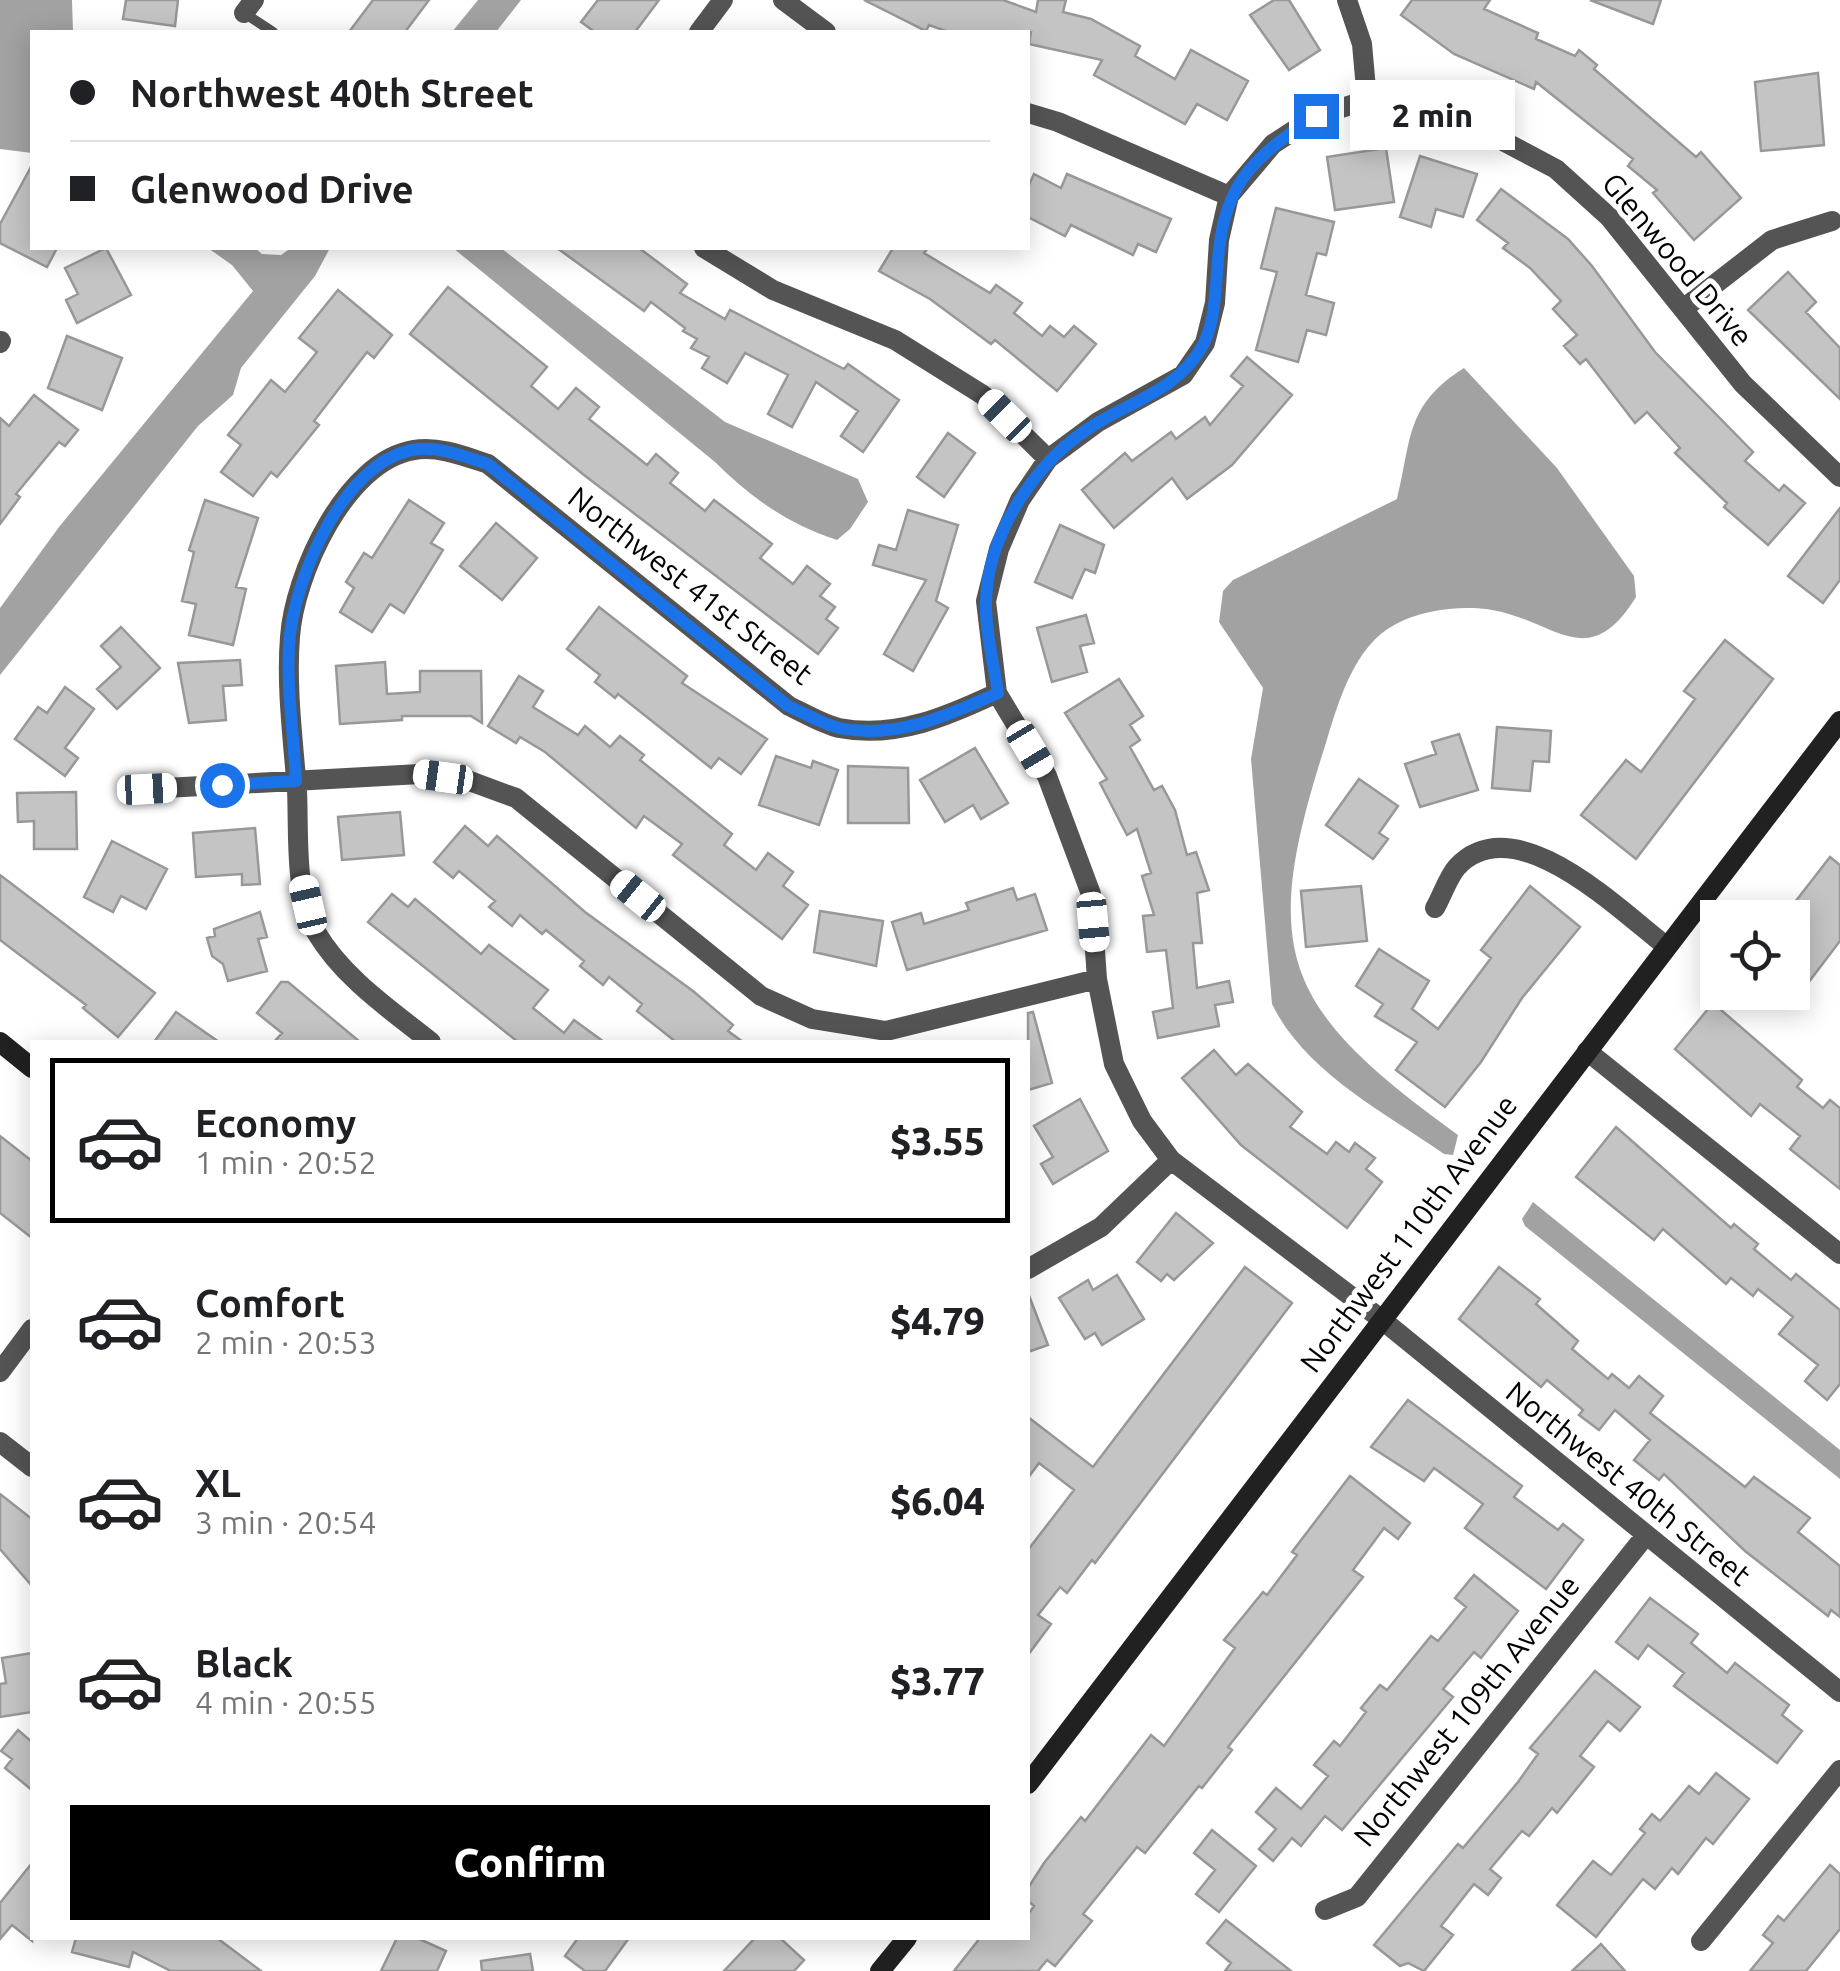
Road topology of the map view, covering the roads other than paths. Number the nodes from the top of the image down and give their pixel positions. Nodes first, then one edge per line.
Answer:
1 (723, 0) edge
2 (783, 0) edge
3 (1348, 0) edge
4 (249, 6) edge
5 (271, 30) edge
6 (701, 30) edge
7 (823, 30) edge
8 (1367, 100) junction
9 (1030, 114) edge
10 (1229, 196) junction
11 (1832, 221) dead end
12 (707, 250) edge
13 (1683, 309) junction
14 (1048, 459) junction
15 (1840, 477) edge
16 (998, 693) junction
17 (1840, 721) edge
18 (296, 781) junction
19 (147, 789) dead end
20 (1435, 908) dead end
21 (1666, 946) junction
22 (1098, 979) junction
23 (430, 1040) edge
24 (0, 1042) edge
25 (1587, 1052) junction
26 (30, 1066) edge
27 (1171, 1160) junction
28 (1840, 1254) edge
29 (1030, 1268) edge
30 (1381, 1319) junction
31 (30, 1332) edge
32 (0, 1372) edge
33 (0, 1442) edge
34 (30, 1465) edge
35 (1646, 1536) junction
36 (1840, 1692) edge
37 (1840, 1770) edge
38 (1030, 1781) edge
39 (1325, 1910) dead end
40 (905, 1940) edge
41 (1701, 1941) dead end
42 (880, 1971) edge

1 - 6 street
2 - 7 street
3 - 8 street
4 - 5 lane
8 - 10 street
8 - 13 street, Glenwood Drive
9 - 10 street
10 - 14 street
11 - 13 street
12 - 14 street
13 - 15 street, Glenwood Drive
14 - 16 street
16 - 18 street, Northwest 41st Street
16 - 22 street
17 - 21 street, Northwest 110th Avenue
18 - 19 street
18 - 22 street
18 - 23 street
20 - 21 street
21 - 25 street, Northwest 110th Avenue
22 - 27 street
24 - 26 street
25 - 28 street
25 - 30 street, Northwest 110th Avenue
27 - 29 street
27 - 30 street
30 - 35 street, Northwest 40th Street
30 - 38 street, Northwest 110th Avenue
31 - 32 street
33 - 34 street
35 - 36 street, Northwest 40th Street
35 - 39 street, Northwest 109th Avenue
37 - 41 street
40 - 42 street

